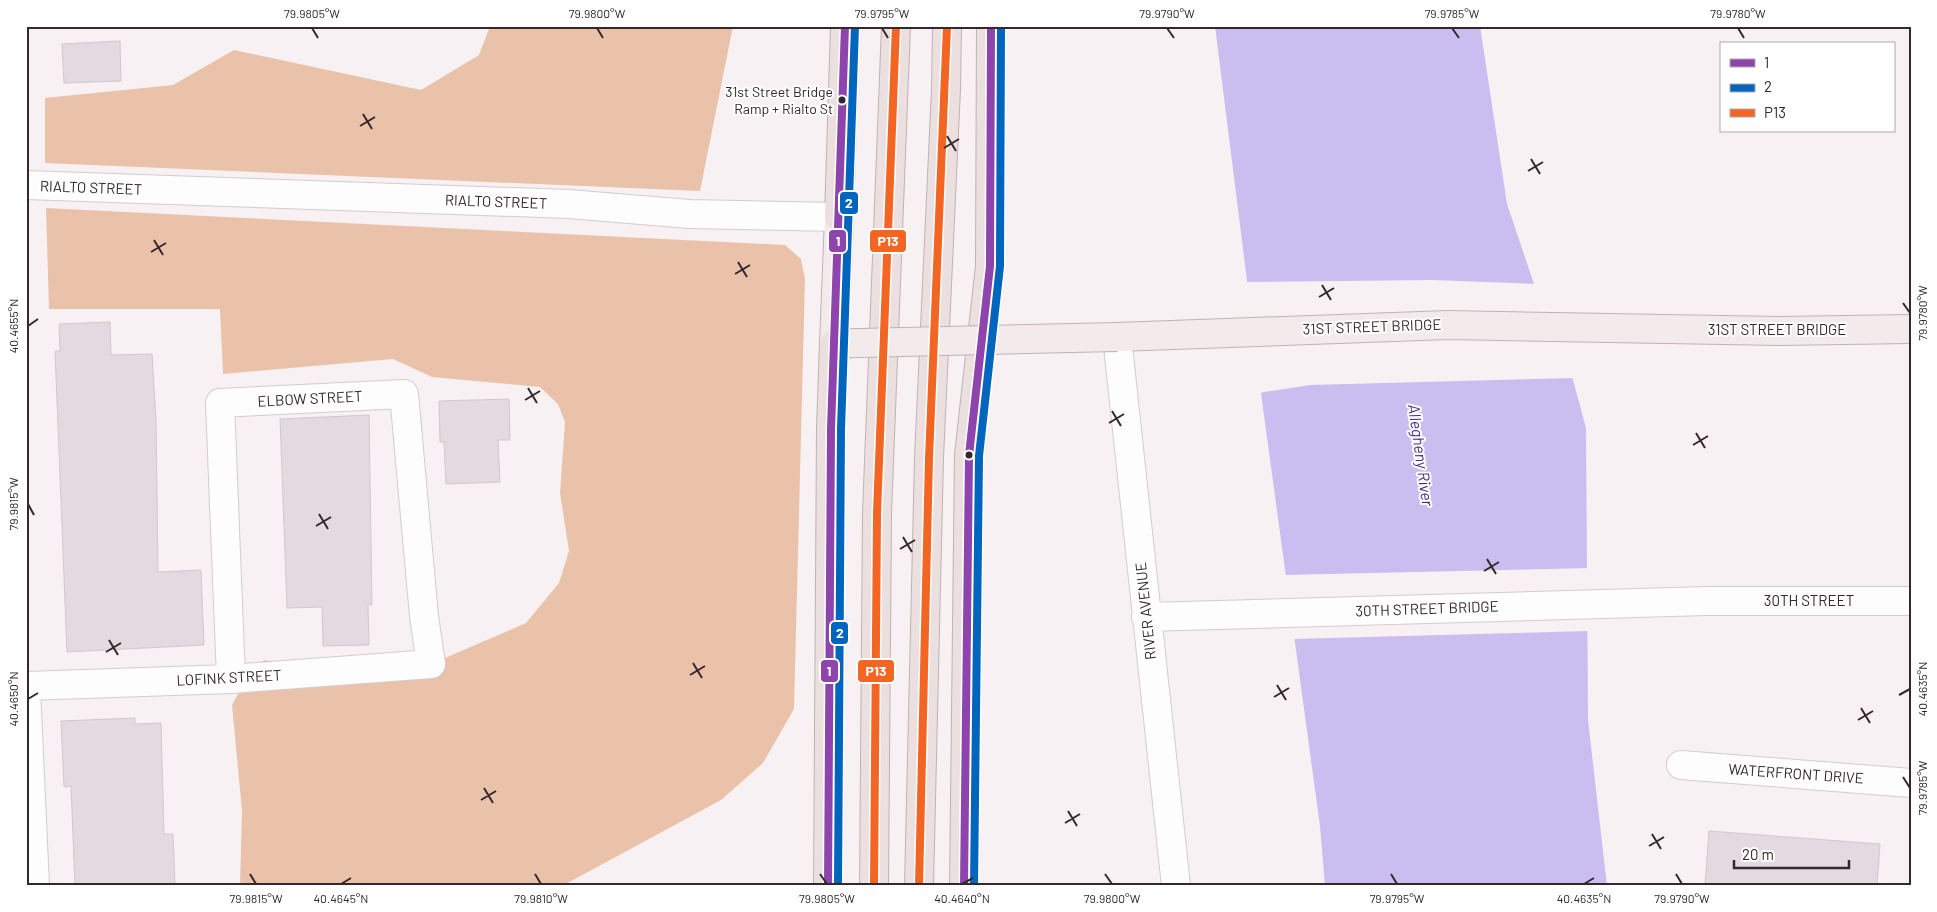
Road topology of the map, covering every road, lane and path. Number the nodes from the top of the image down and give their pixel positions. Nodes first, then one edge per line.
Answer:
1 (846, 26) edge
2 (896, 26) edge
3 (947, 26) edge
4 (991, 26) edge
5 (26, 185) edge
6 (838, 217) junction
7 (1911, 329) edge
8 (1117, 337) junction
9 (981, 342) junction
10 (847, 344) junction
11 (1708, 601) joint
12 (1911, 601) edge
13 (1146, 617) junction
14 (431, 664) joint
15 (231, 678) junction
16 (26, 688) edge
17 (1681, 765) dead end
18 (1911, 783) edge
19 (35, 886) edge
20 (828, 886) edge
21 (874, 886) edge
22 (919, 886) edge
23 (964, 886) edge
24 (1176, 886) edge

1 - 6 highway
2 - 21 highway
3 - 22 highway
4 - 9 highway
5 - 6 street, RIALTO STREET
6 - 10 main road
7 - 8 main road, 31ST STREET BRIDGE
8 - 9 main road, 31ST STREET BRIDGE, bridge
8 - 13 street, RIVER AVENUE
9 - 10 main road, 31ST STREET BRIDGE, bridge
9 - 23 highway
10 - 20 highway
11 - 12 street, 30TH STREET
11 - 13 street, 30TH STREET BRIDGE
13 - 24 street, RIVER AVENUE
14 - 15 street, LOFINK STREET
14 - 15 street, ELBOW STREET
15 - 16 street, LOFINK STREET
16 - 19 street
17 - 18 street, WATERFRONT DRIVE

